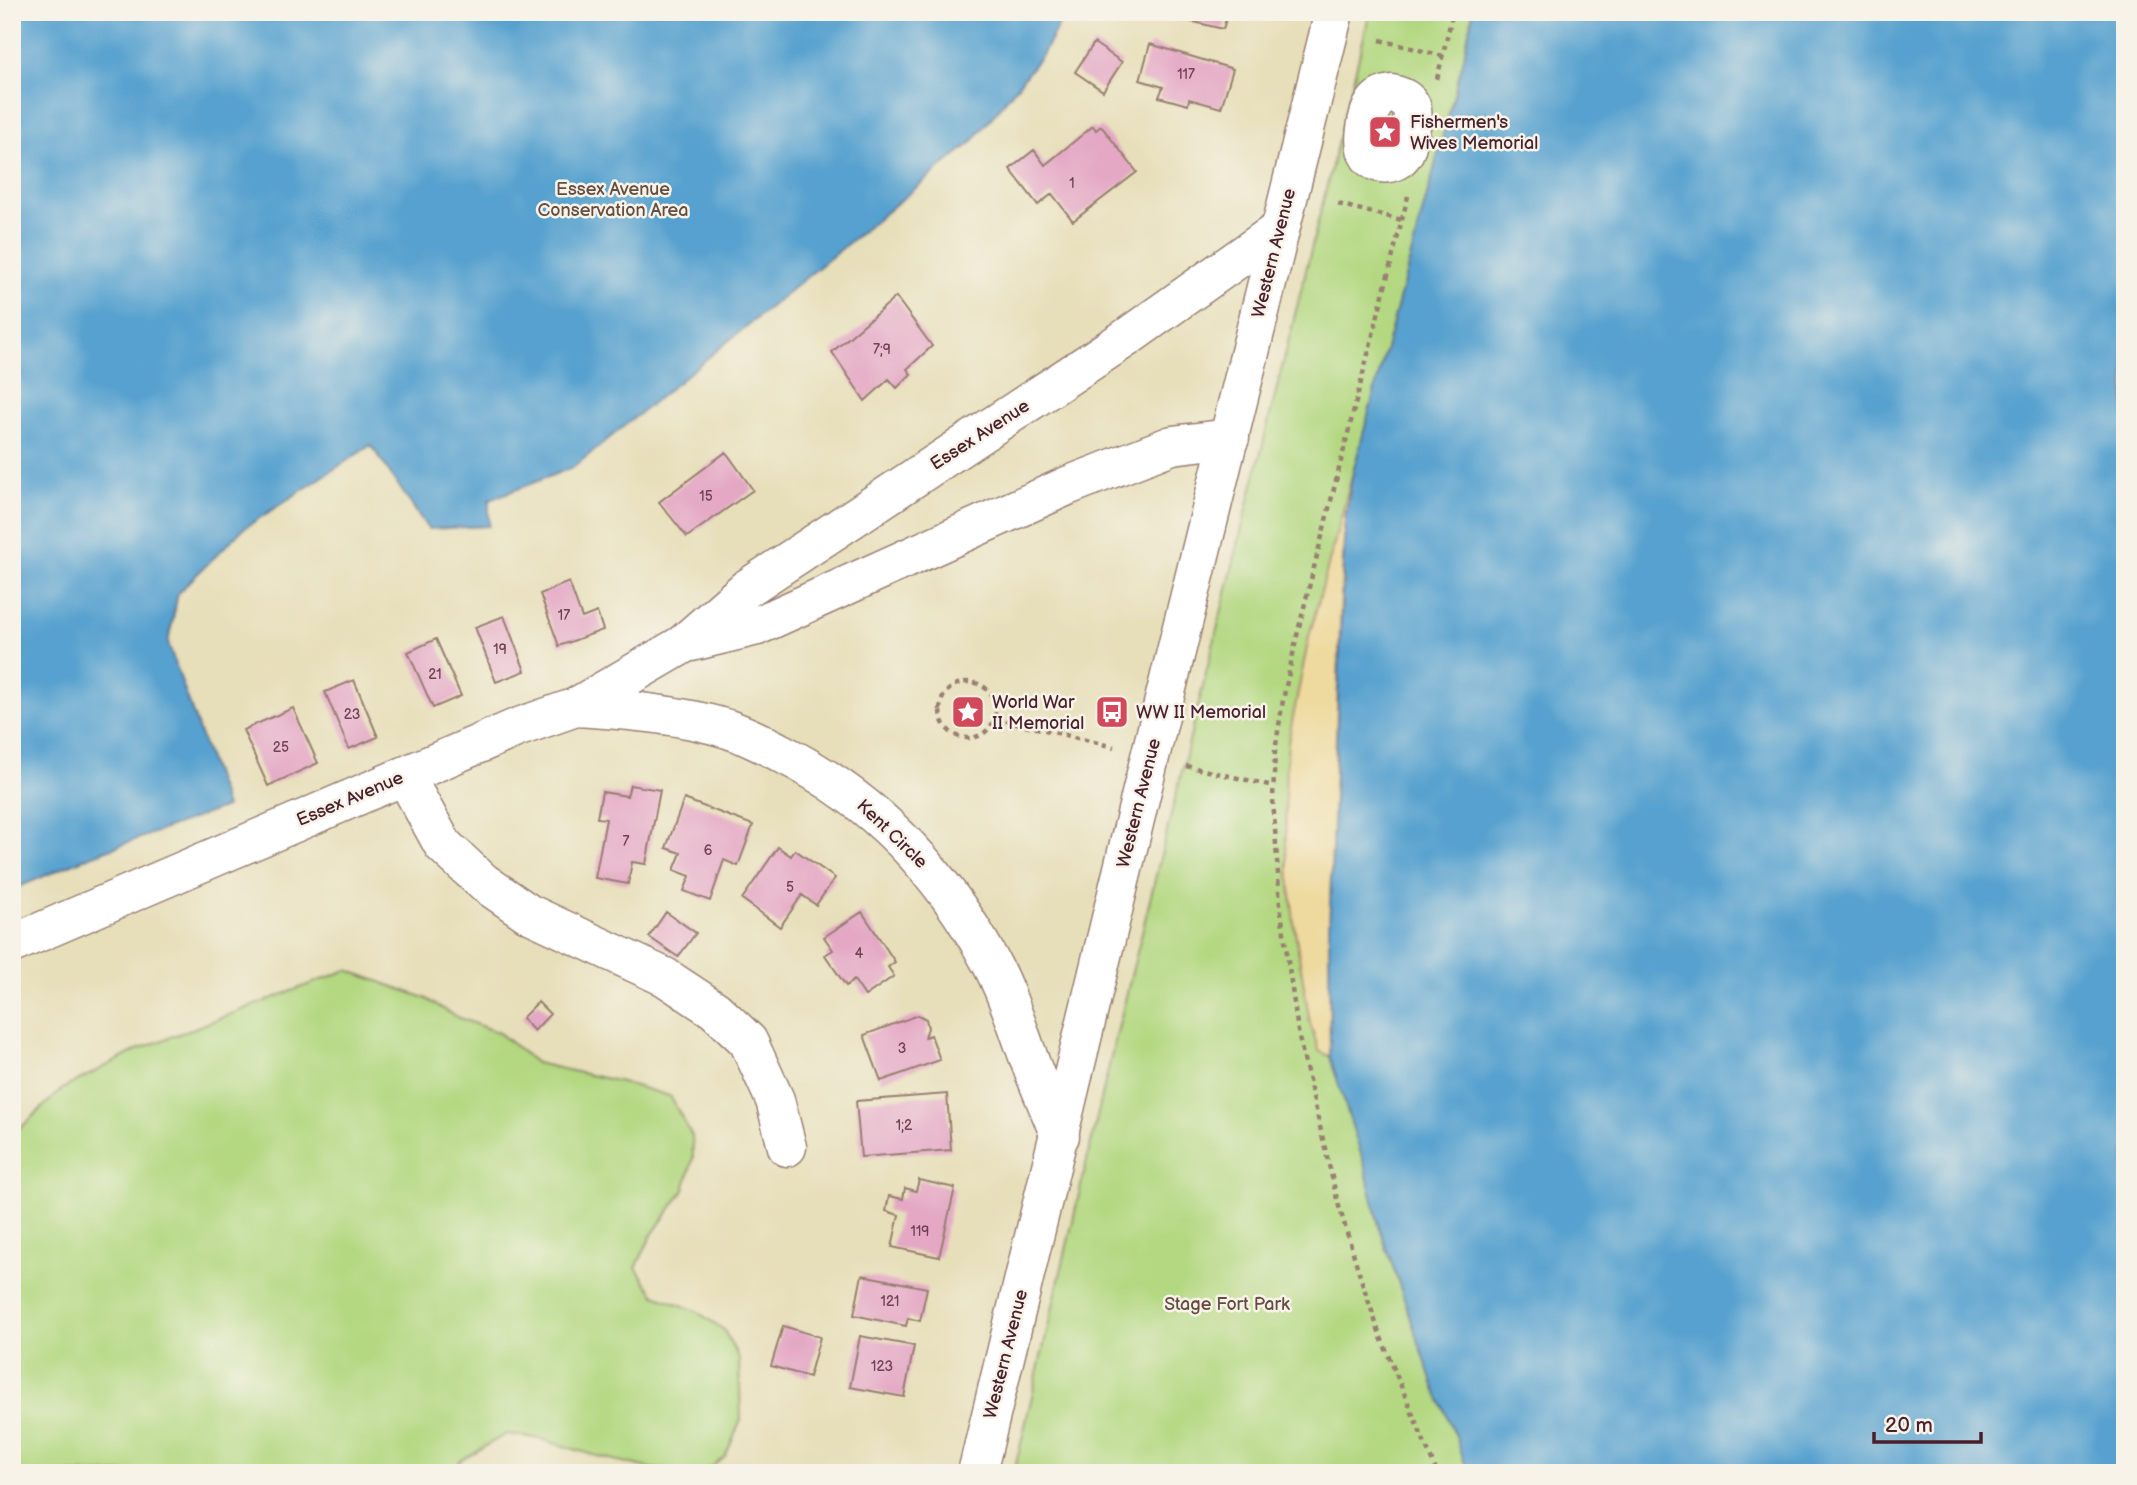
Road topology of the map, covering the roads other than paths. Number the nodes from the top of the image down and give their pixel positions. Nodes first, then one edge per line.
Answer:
1 (1334, 12) edge
2 (1280, 229) junction
3 (1230, 438) junction
4 (682, 645) junction
5 (576, 707) junction
6 (405, 776) junction
7 (12, 944) edge
8 (1060, 1136) junction
9 (787, 1147) dead end
10 (977, 1473) edge

1 - 2 street, Western Avenue
2 - 3 street, Western Avenue
2 - 4 street, Essex Avenue
3 - 4 street, Essex Avenue
3 - 8 street, Western Avenue
4 - 5 street, Essex Avenue
5 - 6 street, Essex Avenue
5 - 8 street, Kent Circle
6 - 7 street, Essex Avenue
6 - 9 street
8 - 10 street, Western Avenue

